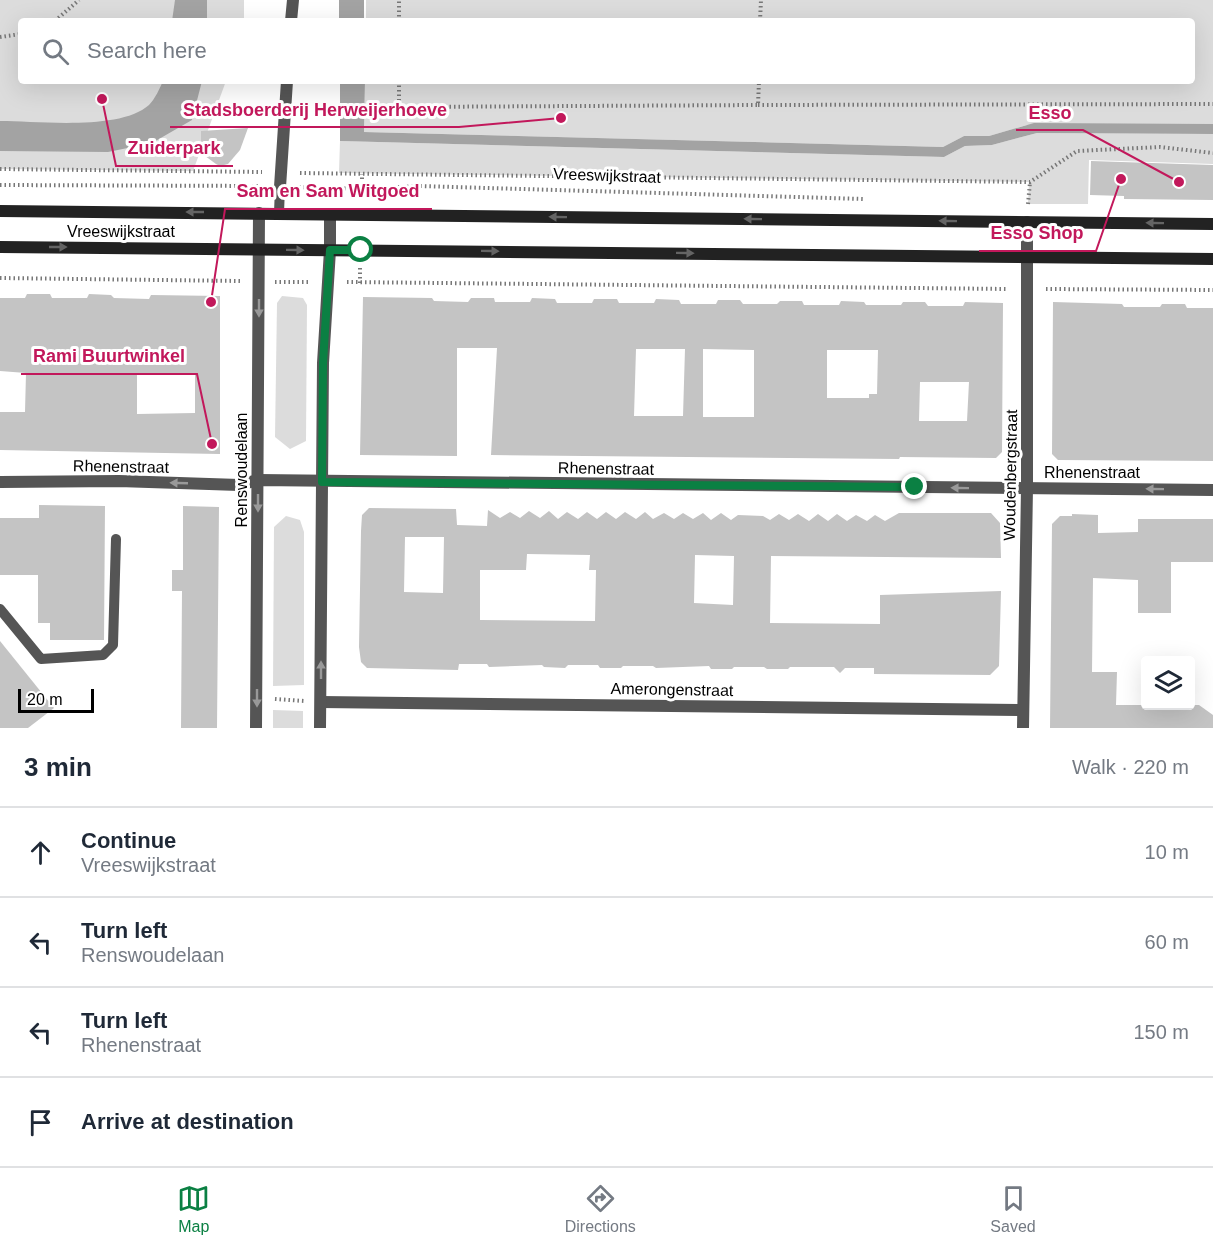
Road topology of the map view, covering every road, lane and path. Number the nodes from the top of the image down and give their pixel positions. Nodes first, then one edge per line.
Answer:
1 (79, 0) edge
2 (293, 0) edge
3 (399, 0) edge
4 (760, 0) edge
5 (59, 18) edge
6 (291, 18) edge
7 (399, 18) edge
8 (760, 18) edge
9 (18, 34) edge
10 (0, 37) edge
11 (287, 84) edge
12 (399, 84) edge
13 (759, 84) edge
14 (1213, 104) edge
15 (758, 105) junction
16 (1213, 153) edge
17 (0, 169) edge
18 (280, 173) junction
19 (1030, 182) junction
20 (0, 185) edge
21 (280, 187) junction
22 (873, 199) dead end
23 (1016, 204) dead end
24 (0, 211) edge
25 (260, 213) junction
26 (279, 213) junction
27 (330, 214) junction
28 (1027, 222) junction
29 (1213, 224) edge
30 (0, 247) edge
31 (259, 249) junction
32 (330, 250) junction
33 (1028, 256) junction
34 (1213, 260) edge
35 (0, 278) edge
36 (259, 281) junction
37 (327, 282) junction
38 (1028, 289) junction
39 (1213, 290) edge
40 (258, 480) junction
41 (0, 482) edge
42 (322, 482) junction
43 (1027, 488) junction
44 (1213, 490) edge
45 (116, 538) dead end
46 (0, 609) edge
47 (256, 698) junction
48 (321, 702) junction
49 (1023, 710) junction
50 (256, 728) edge
51 (320, 728) edge
52 (1023, 728) edge

1 - 5 path
2 - 6 street
3 - 7 path
4 - 8 path
9 - 10 path
11 - 18 street
12 - 15 path
13 - 15 path
14 - 15 path
16 - 19 path
17 - 18 path
18 - 19 path
18 - 21 street
19 - 23 path
20 - 21 path, Vreeswijkstraat
21 - 22 path, Vreeswijkstraat
21 - 26 lane
25 -> 24 main road, Vreeswijkstraat
25 - 26 main road, Vreeswijkstraat
25 - 31 street, Renswoudelaan
26 - 27 main road, Vreeswijkstraat
28 -> 27 main road, Vreeswijkstraat
27 - 32 street
29 -> 28 main road, Vreeswijkstraat
28 - 33 street, Woudenbergstraat
30 -> 31 main road, Vreeswijkstraat
31 -> 32 main road, Vreeswijkstraat
31 - 36 street, Renswoudelaan
32 -> 33 main road, Vreeswijkstraat
32 - 37 street
33 - 34 main road, Vreeswijkstraat
33 - 38 street, Woudenbergstraat
35 - 36 path
36 - 37 path
36 -> 40 street, Renswoudelaan
37 - 38 path
37 - 42 street
38 - 39 path
38 - 43 street, Woudenbergstraat
40 -> 41 street, Rhenenstraat
40 - 42 street, Rhenenstraat
40 -> 47 street, Renswoudelaan
43 -> 42 street, Rhenenstraat
48 -> 42 street
44 -> 43 street, Rhenenstraat
43 - 49 street, Woudenbergstraat
45 - 46 lane
47 - 48 path
47 - 50 street, Renswoudelaan
48 - 49 street, Amerongenstraat
48 - 51 street
49 - 52 street, Woudenbergstraat

